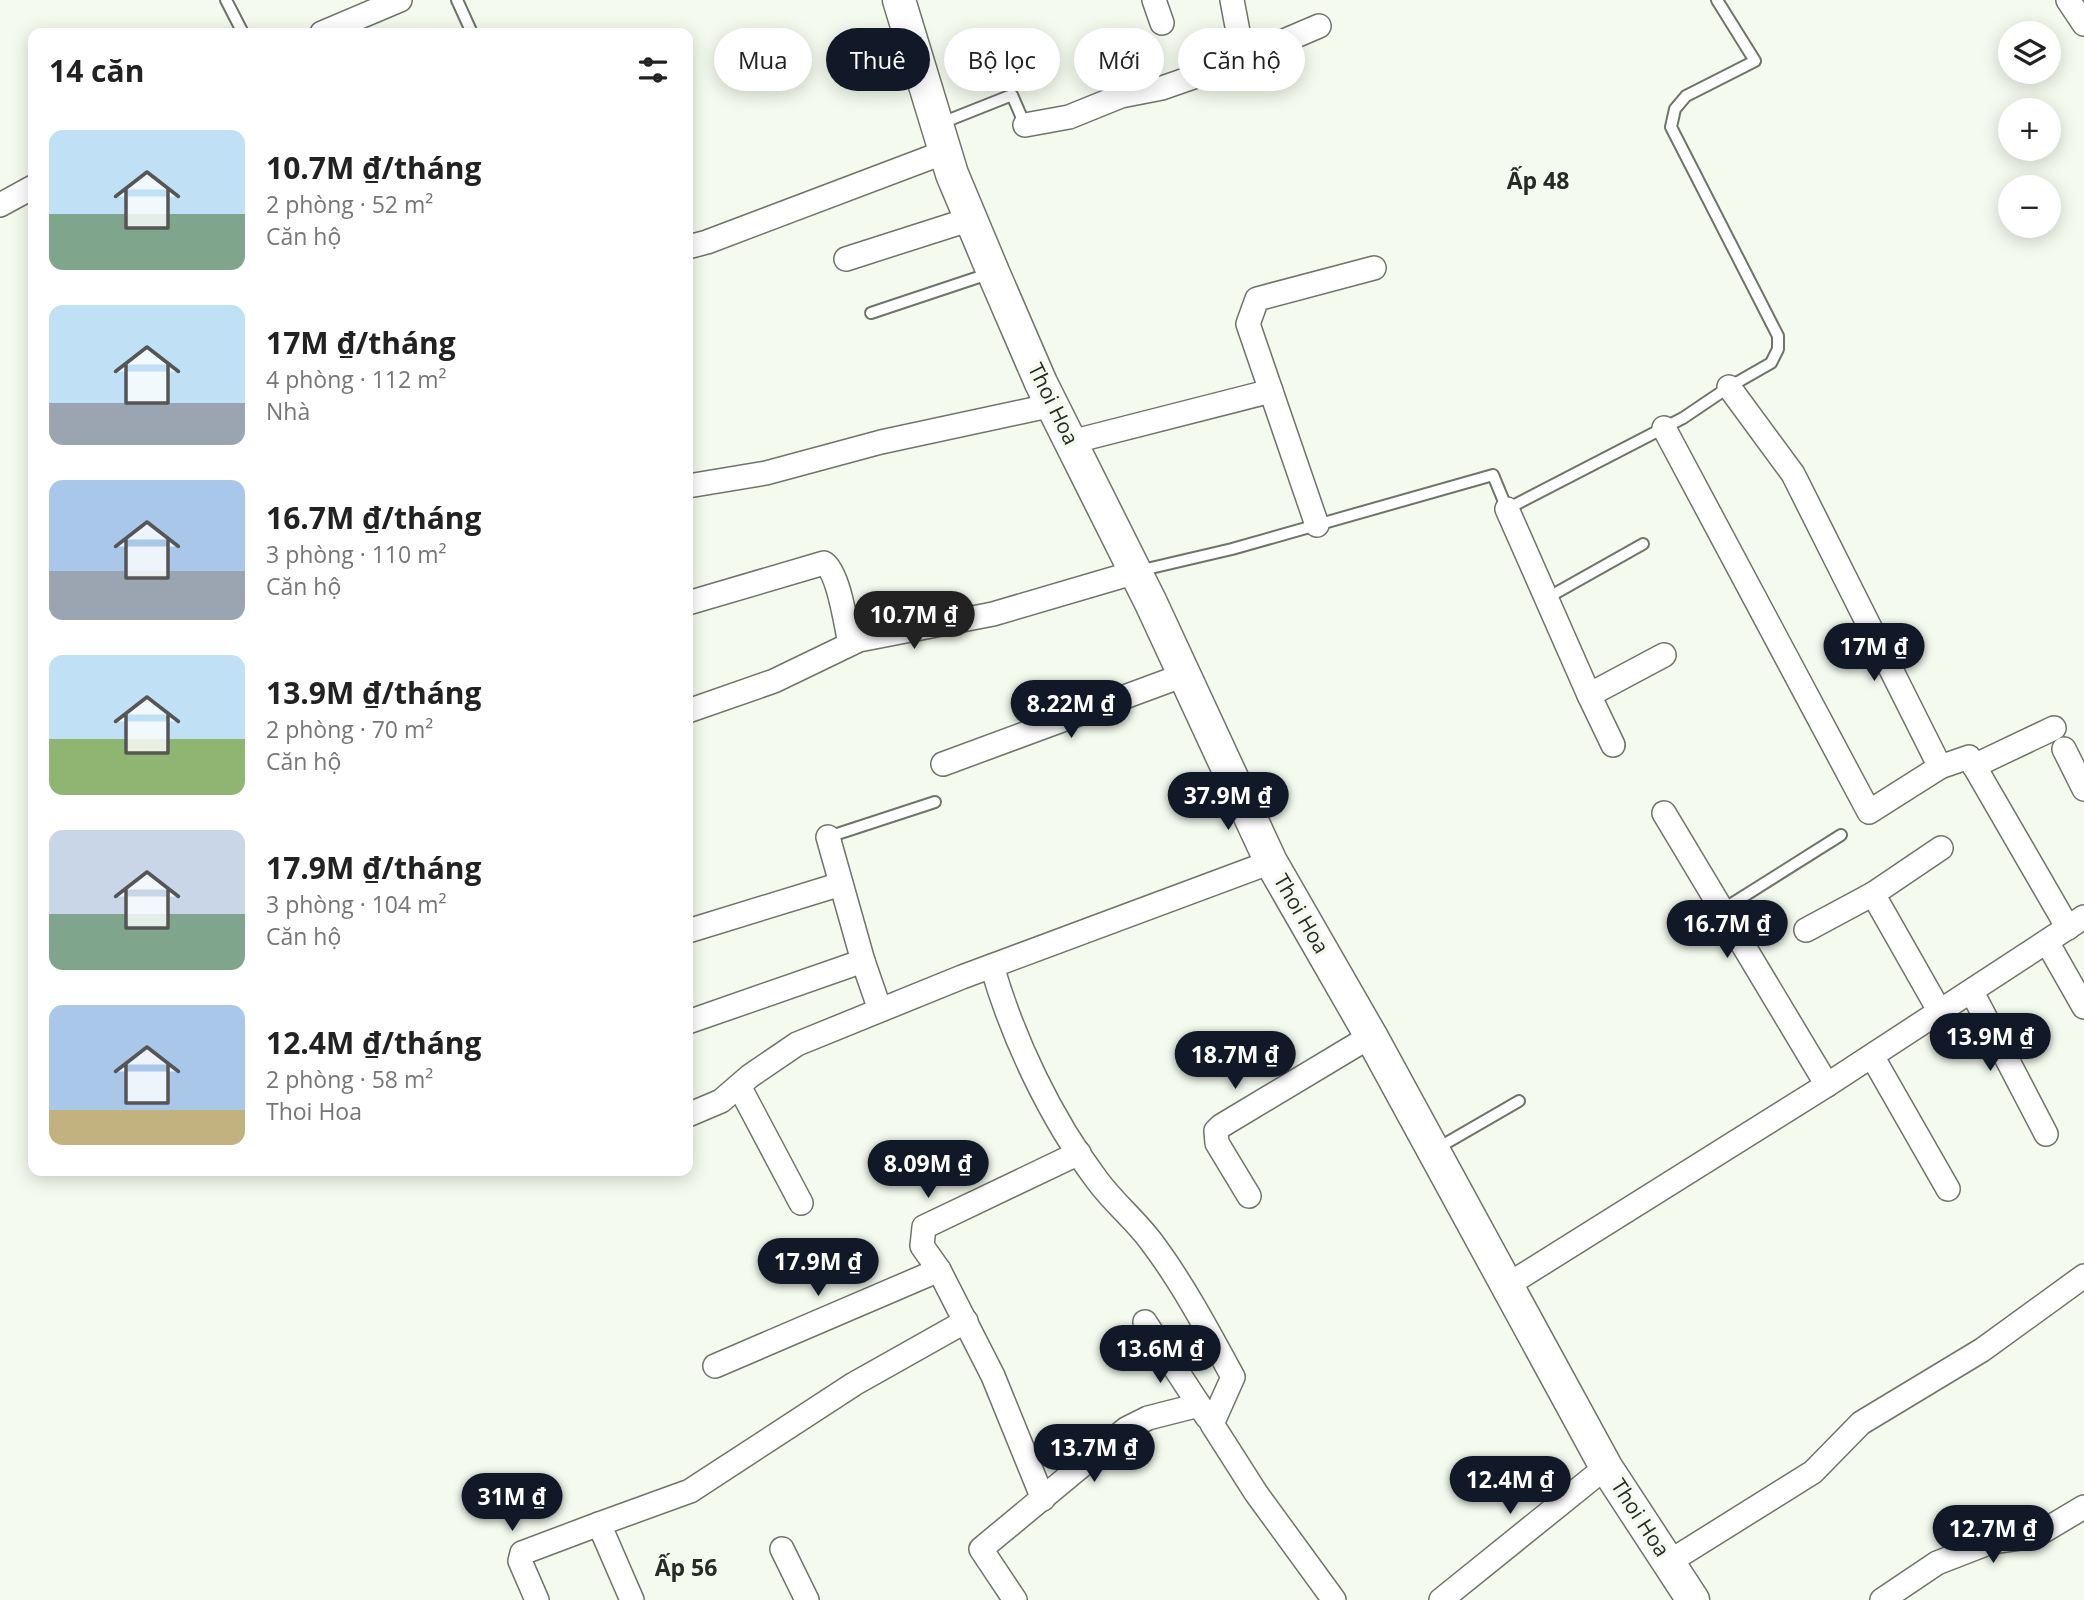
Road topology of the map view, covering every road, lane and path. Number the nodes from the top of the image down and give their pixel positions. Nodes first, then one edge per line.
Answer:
1 (226, 0) edge
2 (400, 0) edge
3 (457, 0) edge
4 (899, 0) edge
5 (1154, 0) edge
6 (1232, 0) edge
7 (1717, 0) edge
8 (2068, 0) edge
9 (1162, 23) dead end
10 (2084, 24) edge
11 (1319, 26) dead end
12 (240, 28) edge
13 (334, 28) edge
14 (470, 28) edge
15 (1237, 28) edge
16 (1305, 32) edge
17 (1178, 82) edge
18 (1025, 125) joint
19 (941, 138) junction
20 (28, 190) edge
21 (0, 205) edge
22 (971, 219) junction
23 (693, 246) edge
24 (846, 259) dead end
25 (1374, 268) dead end
26 (993, 272) junction
27 (871, 313) dead end
28 (1729, 387) junction
29 (1271, 391) junction
30 (1053, 405) junction
31 (1664, 428) junction
32 (1072, 442) junction
33 (693, 485) edge
34 (1507, 509) junction
35 (1317, 525) junction
36 (1643, 544) dead end
37 (1136, 572) junction
38 (1547, 598) junction
39 (693, 602) edge
40 (850, 644) junction
41 (1664, 655) dead end
42 (1184, 675) junction
43 (1589, 695) junction
44 (693, 709) edge
45 (1613, 744) dead end
46 (943, 764) dead end
47 (1974, 766) junction
48 (1940, 767) junction
49 (2084, 789) edge
50 (935, 802) dead end
51 (1664, 813) dead end
52 (1841, 835) dead end
53 (828, 837) joint
54 (1941, 848) dead end
55 (1271, 862) junction
56 (841, 884) junction
57 (1873, 894) junction
58 (1722, 910) junction
59 (2076, 923) edge
60 (693, 929) edge
61 (1806, 930) dead end
62 (2048, 942) junction
63 (863, 961) junction
64 (992, 966) junction
65 (1972, 992) junction
66 (2084, 1007) edge
67 (880, 1010) junction
68 (1940, 1012) junction
69 (693, 1021) edge
70 (1371, 1036) junction
71 (1872, 1056) junction
72 (1827, 1085) junction
73 (739, 1086) junction
74 (1519, 1101) dead end
75 (693, 1113) edge
76 (2046, 1134) dead end
77 (1433, 1151) junction
78 (1079, 1153) junction
79 (1948, 1189) dead end
80 (1249, 1196) dead end
81 (801, 1203) dead end
82 (939, 1270) junction
83 (2084, 1276) edge
84 (1506, 1286) junction
85 (966, 1321) junction
86 (1146, 1322) dead end
87 (715, 1366) dead end
88 (1205, 1414) junction
89 (1606, 1467) junction
90 (1043, 1499) junction
91 (2084, 1507) edge
92 (599, 1524) junction
93 (782, 1549) dead end
94 (1668, 1562) junction
95 (537, 1600) edge
96 (632, 1600) edge
97 (807, 1600) edge
98 (1015, 1600) edge
99 (1334, 1600) edge
100 (1441, 1600) edge
101 (1693, 1600) edge
102 (1882, 1600) edge

1 - 12 lane
2 - 13 street
3 - 14 lane
4 - 19 street, Thoi Hoa
5 - 9 street
6 - 15 street
7 - 28 lane
8 - 10 street
11 - 16 street
17 - 18 street
18 - 19 lane
19 - 22 street, Thoi Hoa
19 - 23 street
20 - 21 street
22 - 24 street
22 - 26 street, Thoi Hoa
25 - 29 street
26 - 27 lane
26 - 30 street, Thoi Hoa
28 - 31 lane
28 - 48 street
29 - 32 street
29 - 35 street
30 - 32 street, Thoi Hoa
30 - 33 street
31 - 34 lane
31 - 48 street
32 - 37 street, Thoi Hoa
34 - 35 lane
34 - 38 street
35 - 37 lane
36 - 38 lane
37 - 40 street
37 - 42 street, Thoi Hoa
38 - 43 street
39 - 40 street
40 - 44 street
41 - 43 street
42 - 46 street
42 - 55 street, Thoi Hoa
43 - 45 street
47 - 48 street
47 - 49 street
47 - 59 street
50 - 53 lane
51 - 58 street
52 - 58 lane
53 - 56 street
54 - 57 street
55 - 64 street
55 - 70 street, Thoi Hoa
56 - 60 street
56 - 63 street
57 - 61 street
57 - 68 street
58 - 72 street
59 - 62 street
62 - 65 street
62 - 66 street
63 - 67 street
63 - 69 street
64 - 67 street
64 - 78 street
65 - 68 street
65 - 76 street
67 - 73 street
68 - 71 street
70 - 77 street, Thoi Hoa
70 - 80 street
71 - 72 street
71 - 79 street
72 - 84 street
73 - 75 street
73 - 81 street
74 - 77 lane
77 - 84 street, Thoi Hoa
78 - 82 street
78 - 88 street
82 - 85 street
82 - 87 street
83 - 94 street
84 - 89 street, Thoi Hoa
85 - 90 street
85 - 92 street
86 - 88 street
88 - 90 street
88 - 99 street
89 - 94 street, Thoi Hoa
89 - 100 street
90 - 98 street
91 - 102 street
92 - 95 street
92 - 96 street
93 - 97 street
94 - 101 street, Thoi Hoa

